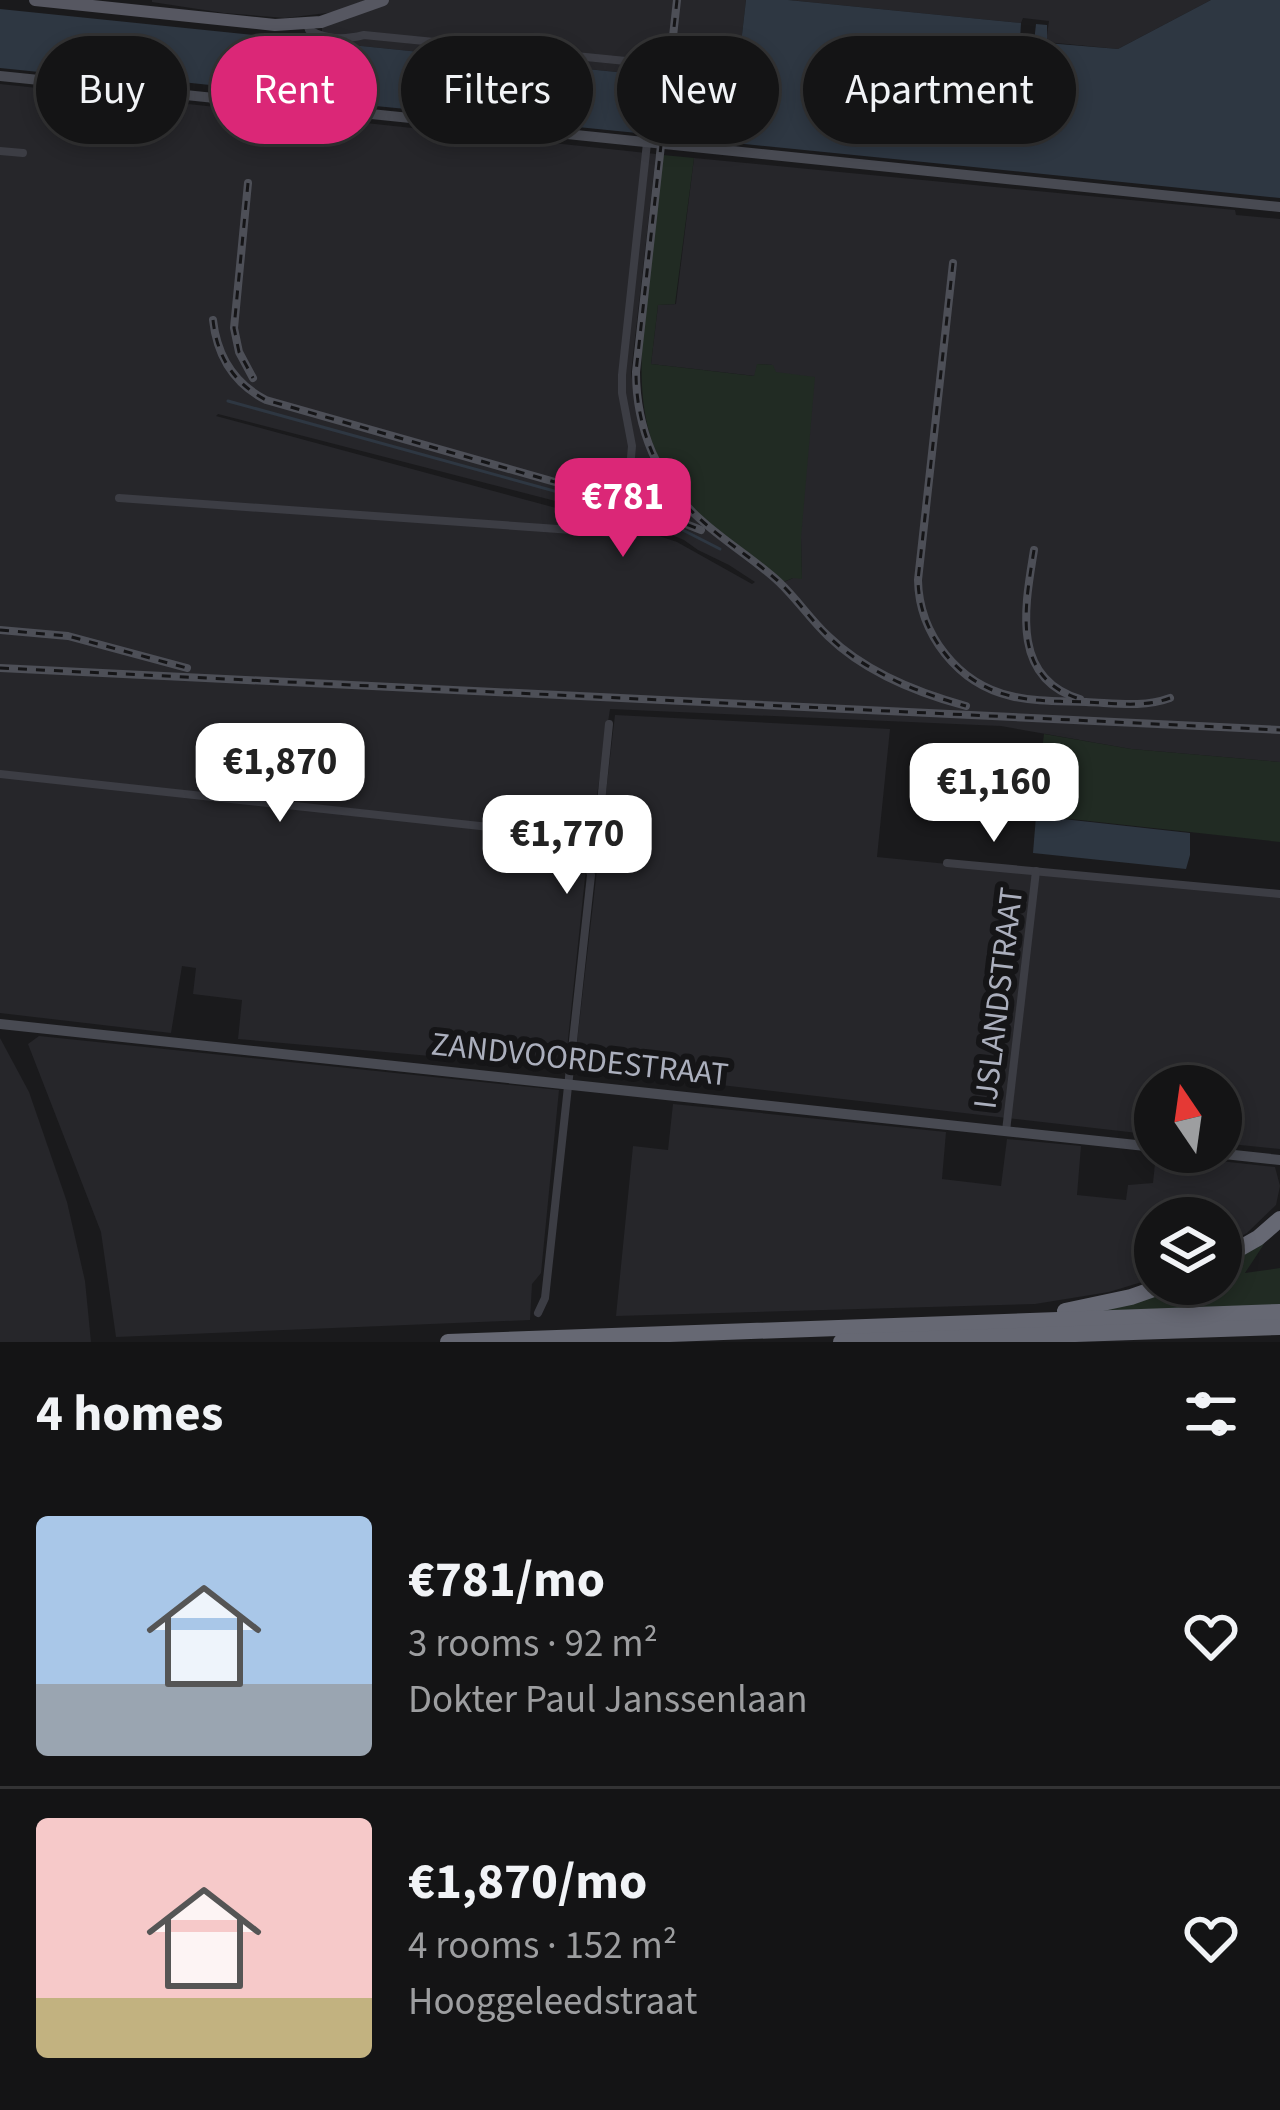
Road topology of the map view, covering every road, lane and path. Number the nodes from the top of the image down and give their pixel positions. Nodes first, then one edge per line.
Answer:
1 (34, 0) edge
2 (383, 0) edge
3 (307, 24) junction
4 (617, 60) edge
5 (0, 76) edge
6 (617, 140) edge
7 (647, 144) edge
8 (657, 144) edge
9 (0, 151) edge
10 (23, 153) dead end
11 (1280, 207) edge
12 (119, 498) dead end
13 (626, 515) junction
14 (615, 532) junction
15 (609, 724) dead end
16 (0, 774) edge
17 (583, 847) junction
18 (947, 862) dead end
19 (1036, 871) junction
20 (1280, 895) edge
21 (0, 1024) edge
22 (568, 1084) junction
23 (1006, 1131) junction
24 (1134, 1145) edge
25 (1242, 1156) edge
26 (1280, 1160) edge
27 (1280, 1219) edge
28 (1242, 1247) edge
29 (1134, 1294) edge
30 (1280, 1312) edge
31 (538, 1313) dead end
32 (953, 1324) junction
33 (1280, 1327) edge
34 (1085, 1334) junction
35 (448, 1342) edge
36 (841, 1342) edge
37 (1201, 1342) edge

1 - 3 main road
2 - 3 main road
3 - 4 street
5 - 6 street
7 - 13 street
8 - 11 street
9 - 10 street
12 - 14 street
13 - 14 street
13 - 14 street
15 - 17 street
16 - 17 street
17 - 22 street
18 - 19 street
19 - 20 street
19 - 23 street, IJSLANDSTRAAT
21 - 22 street, ZANDVOORDESTRAAT
22 - 23 street, ZANDVOORDESTRAAT
22 - 31 street
23 - 24 street, ZANDVOORDESTRAAT
25 - 26 street
27 - 28 highway
29 - 32 highway
30 - 32 highway
32 - 35 highway
33 - 34 highway
34 - 36 highway
34 - 37 highway

